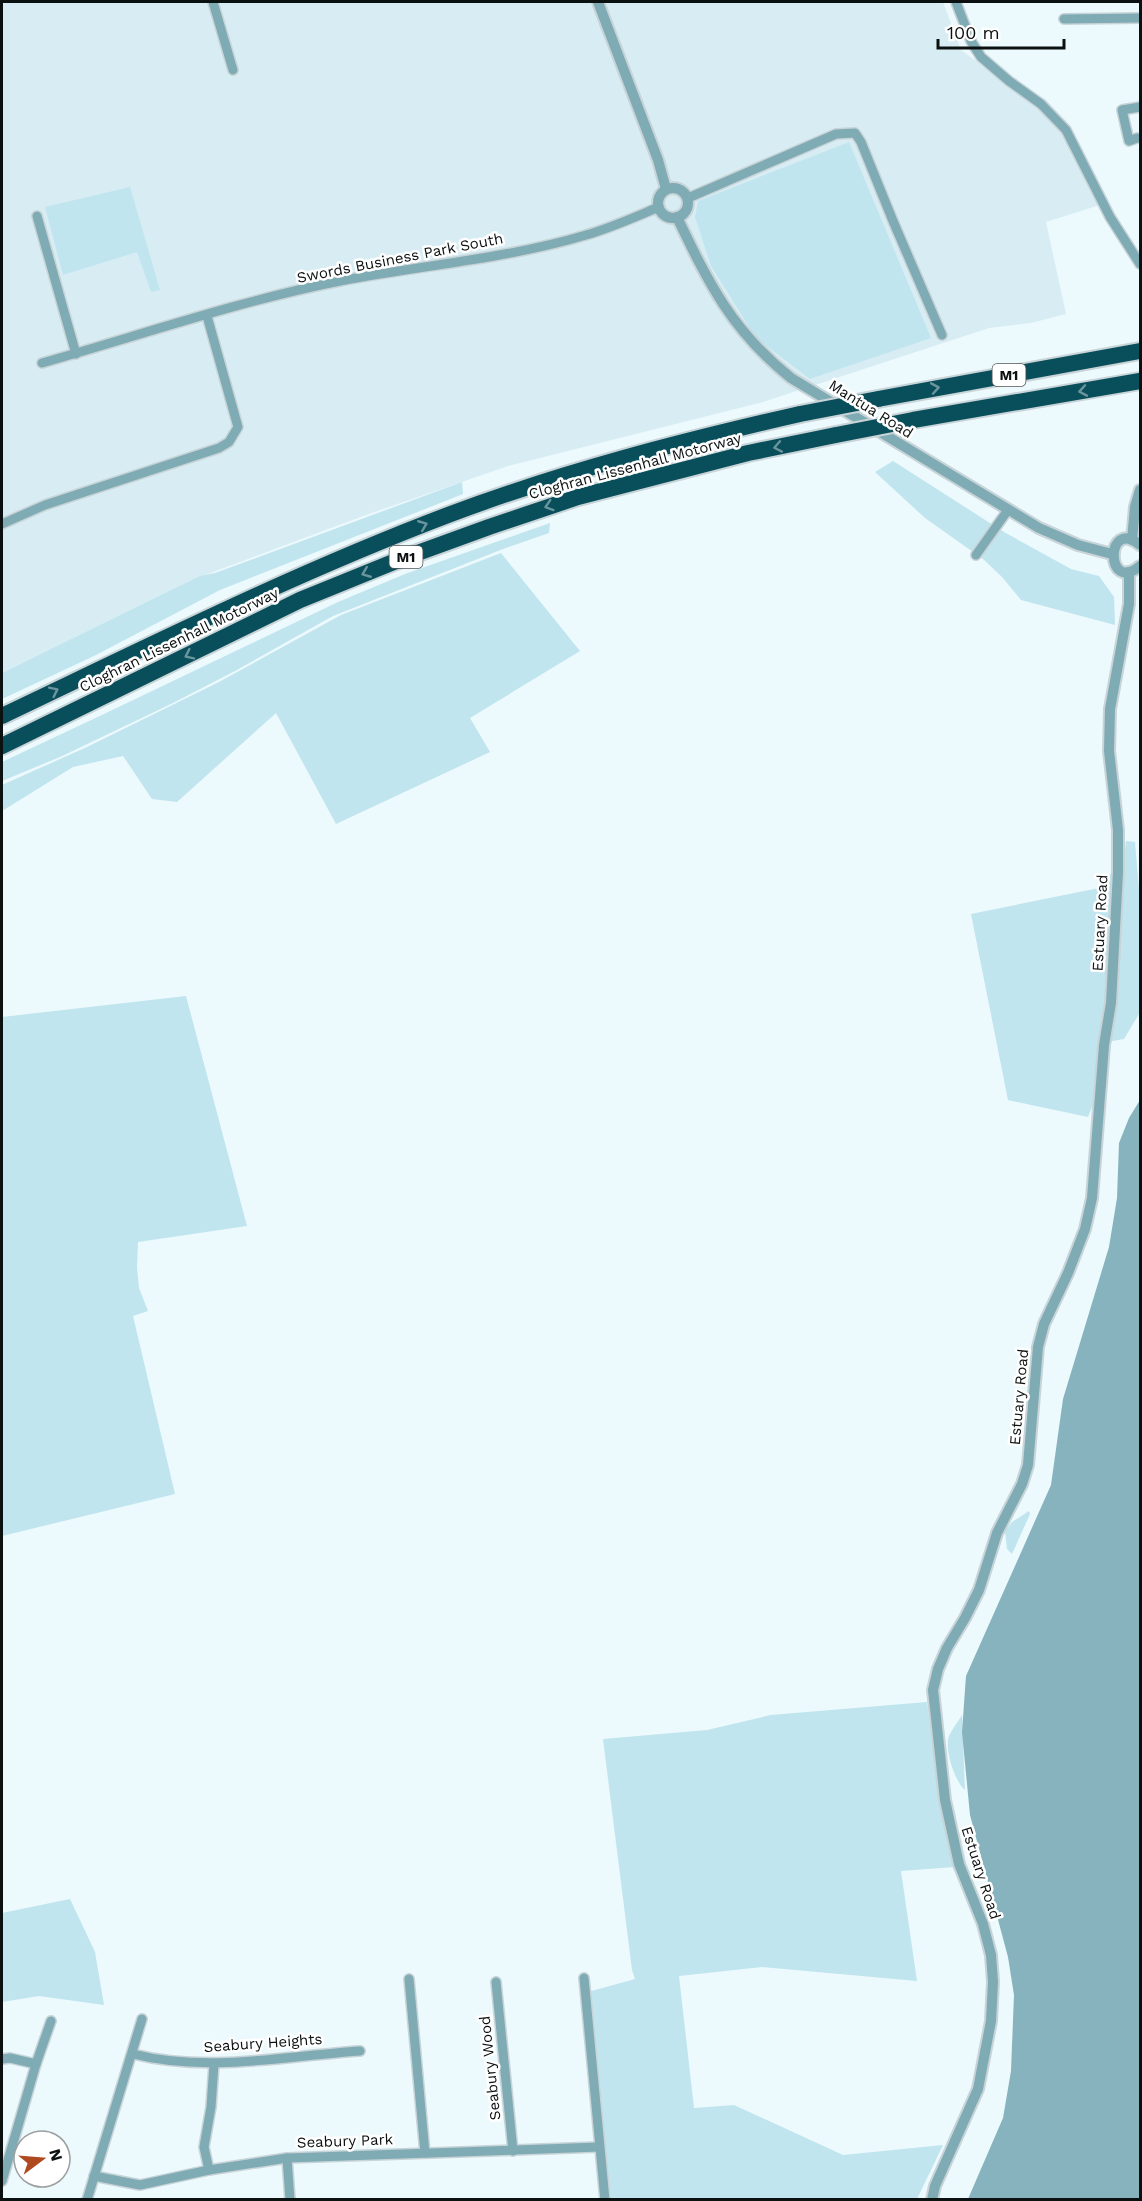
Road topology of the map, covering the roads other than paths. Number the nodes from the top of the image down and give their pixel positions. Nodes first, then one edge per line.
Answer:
1 (213, 2) edge
2 (598, 2) edge
3 (956, 2) edge
4 (1140, 18) edge
5 (1064, 19) dead end
6 (233, 70) dead end
7 (1140, 107) edge
8 (1137, 138) dead end
9 (666, 189) junction
10 (688, 198) junction
11 (658, 207) junction
12 (37, 216) dead end
13 (677, 218) junction
14 (1140, 264) edge
15 (207, 316) junction
16 (942, 335) dead end
17 (1140, 351) edge
18 (75, 354) junction
19 (42, 363) dead end
20 (1140, 381) edge
21 (1140, 490) edge
22 (1008, 510) junction
23 (2, 524) edge
24 (1136, 542) edge
25 (1113, 554) junction
26 (976, 555) dead end
27 (1140, 567) edge
28 (1129, 572) junction
29 (2, 716) edge
30 (2, 746) edge
31 (584, 1978) dead end
32 (409, 1979) dead end
33 (496, 1982) dead end
34 (142, 2019) dead end
35 (51, 2021) dead end
36 (360, 2050) dead end
37 (133, 2054) junction
38 (2, 2059) edge
39 (36, 2064) junction
40 (214, 2064) junction
41 (6, 2146) edge
42 (599, 2147) junction
43 (513, 2151) junction
44 (425, 2152) junction
45 (287, 2158) junction
46 (209, 2170) junction
47 (94, 2176) junction
48 (2, 2181) edge
49 (87, 2199) edge
50 (290, 2199) edge
51 (605, 2199) edge
52 (932, 2199) edge

1 - 6 street
2 - 9 street
3 - 14 street
4 - 5 street
7 - 8 street
9 - 10 street
9 - 11 street
10 - 13 street
10 - 16 street
11 - 13 street
11 - 15 street, Swords Business Park South
12 - 18 street
13 - 22 street, Mantua Road
15 - 18 street, Swords Business Park South
15 - 23 street
29 -> 17 highway, Cloghran Lissenhall Motorway / M1, bridge
18 - 19 street, Swords Business Park South
20 -> 30 highway, Cloghran Lissenhall Motorway / M1, bridge
21 - 24 street
22 - 25 street, Mantua Road
22 - 26 street
24 - 25 street
25 - 28 street
27 - 28 street
28 - 52 street, Estuary Road
31 - 42 street
32 - 44 street
33 - 43 street, Seabury Wood
34 - 37 street
35 - 39 street
36 - 40 street, Seabury Heights
37 - 40 street, Seabury Heights
37 - 47 street
38 - 39 street
39 - 41 street
40 - 46 street
41 - 48 street
42 - 43 street, Seabury Park
42 - 51 street
43 - 44 street, Seabury Park
44 - 45 street, Seabury Park
45 - 46 street, Seabury Park
45 - 50 street
46 - 47 street, Seabury Park
47 - 49 street

